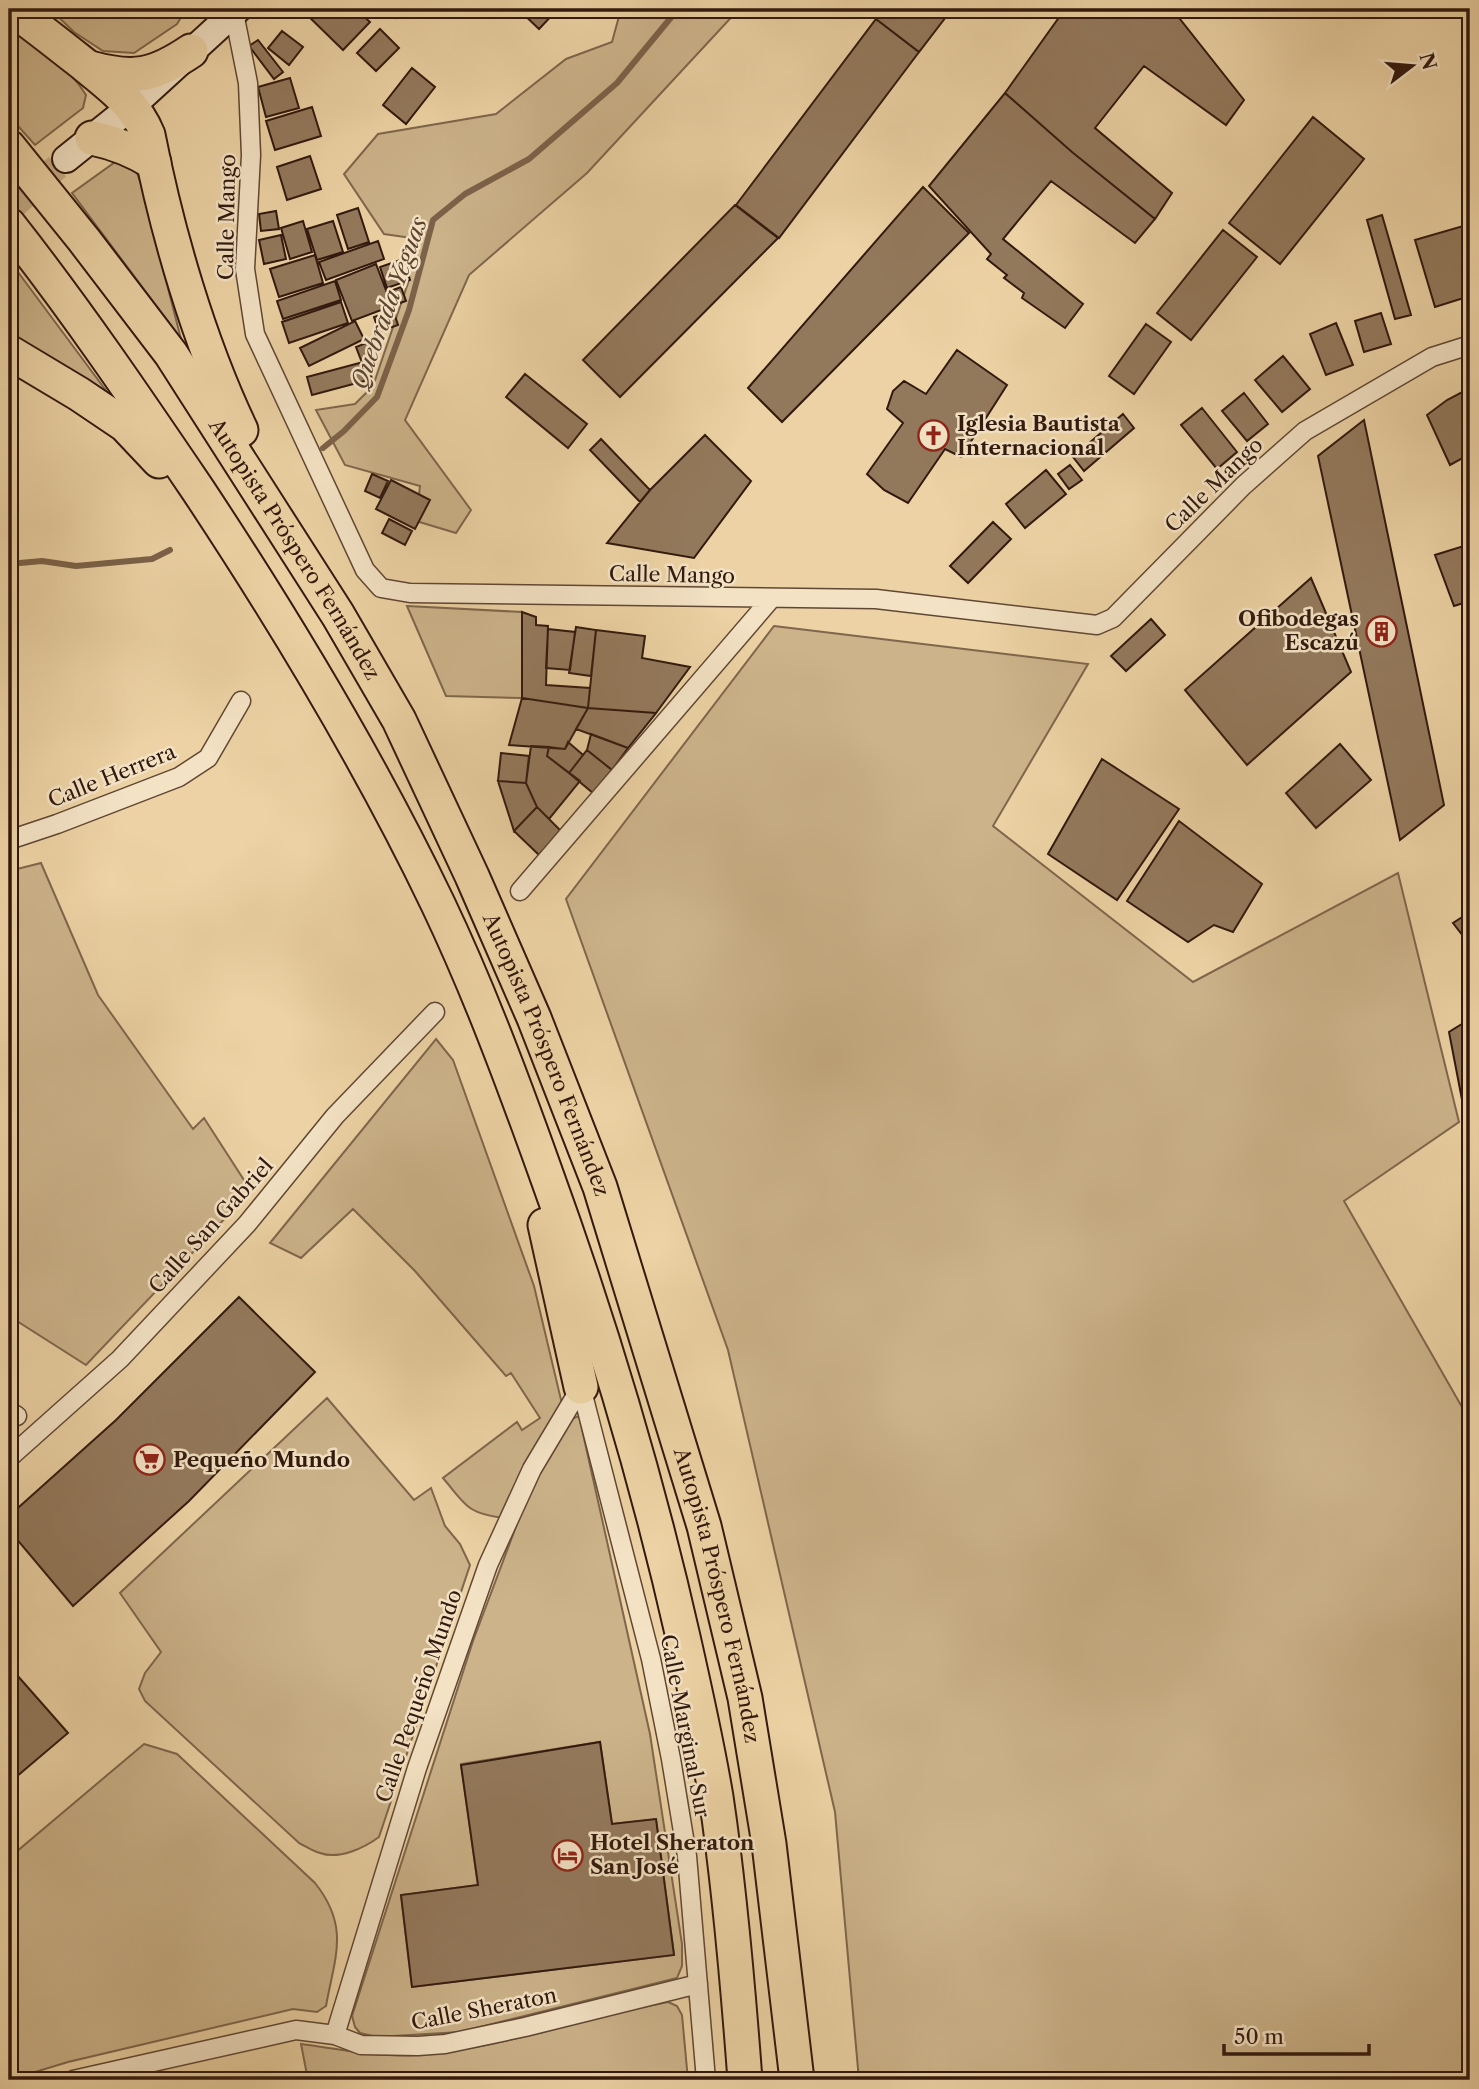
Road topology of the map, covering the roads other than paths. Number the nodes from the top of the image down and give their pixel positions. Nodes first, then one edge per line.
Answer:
1 (12, 9) edge
2 (234, 10) edge
3 (191, 51) junction
4 (88, 67) junction
5 (132, 106) junction
6 (92, 138) junction
7 (9, 148) edge
8 (66, 159) tunnel mouth
9 (154, 163) junction
10 (9, 225) edge
11 (1470, 345) edge
12 (9, 352) edge
13 (314, 577) junction
14 (257, 579) junction
15 (771, 599) junction
16 (242, 701) dead end
17 (9, 840) edge
18 (520, 891) dead end
19 (435, 1012) dead end
20 (507, 1066) junction
21 (581, 1387) junction
22 (9, 1458) edge
23 (698, 1984) junction
24 (335, 2035) junction
25 (73, 2080) edge
26 (706, 2080) edge
27 (745, 2080) edge
28 (797, 2080) edge

1 - 4 highway
2 - 3 street
2 - 15 street, Calle Mango
3 - 4 highway
3 - 5 street
4 - 5 highway
5 - 6 street
5 - 9 highway
6 - 8 street
6 - 9 highway
7 - 13 highway, Autopista Próspero Fernández
9 - 13 highway
10 - 14 highway, Autopista Próspero Fernández
11 - 15 street, Calle Mango
12 - 14 highway
13 - 28 highway, Autopista Próspero Fernández
14 - 20 highway, Autopista Próspero Fernández
15 - 18 street
16 - 17 street, Calle Herrera
19 - 22 street, Calle San Gabriel
20 - 21 highway
20 - 27 highway, Autopista Próspero Fernández
21 - 23 street, Calle Marginal Sur
21 - 24 street, Calle Pequeño Mundo
23 - 24 street, Calle Sheraton
23 - 26 street, Calle Marginal Sur
24 - 25 street, Calle Sheraton

